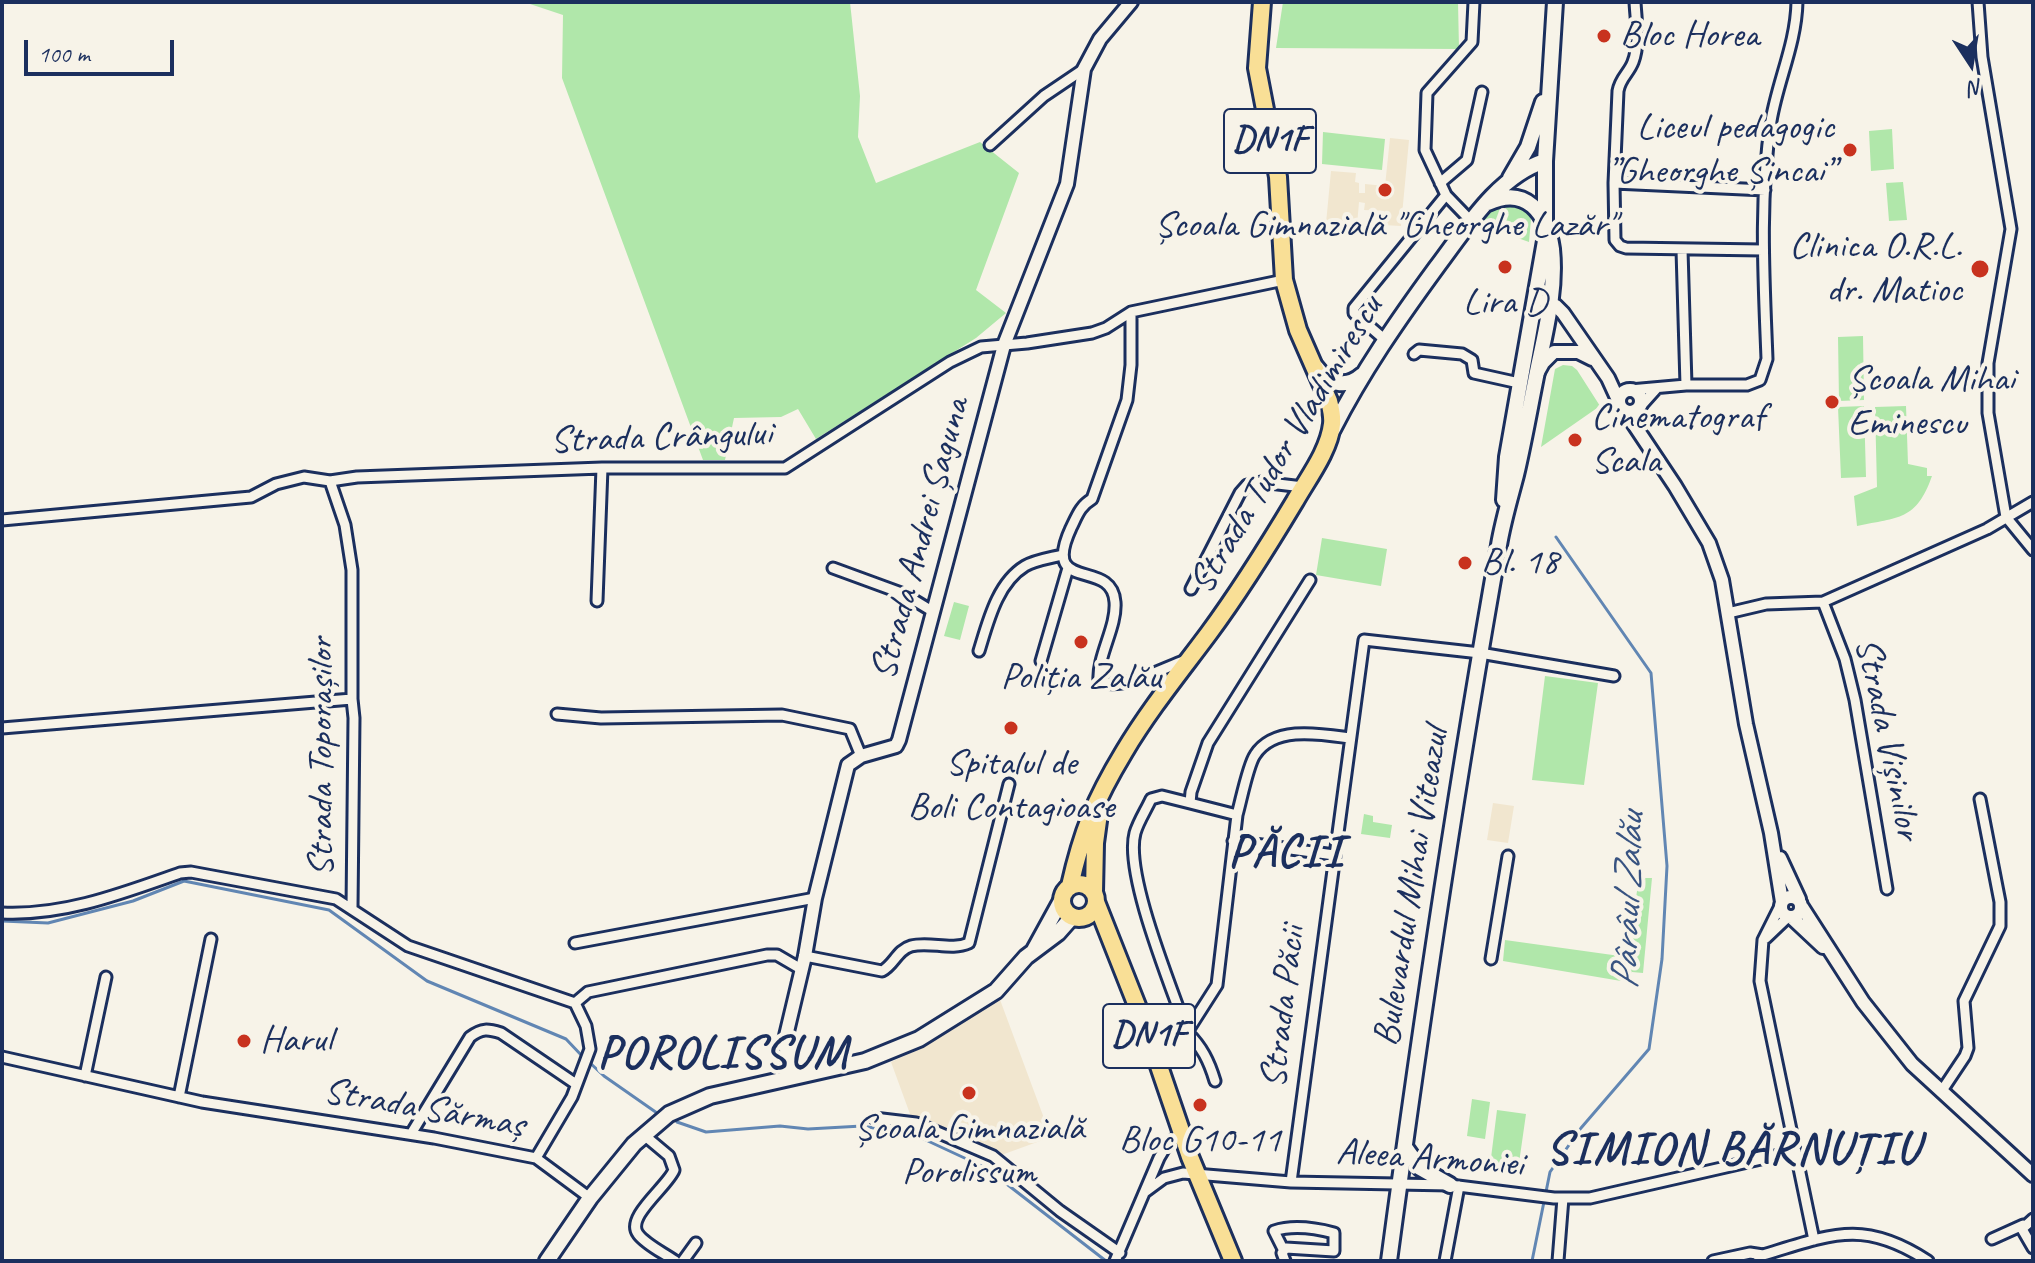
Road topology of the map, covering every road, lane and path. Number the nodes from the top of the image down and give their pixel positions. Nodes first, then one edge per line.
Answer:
1 (1131, 2) edge
2 (1262, 2) edge
3 (1474, 2) edge
4 (1555, 2) edge
5 (1635, 2) edge
6 (1797, 2) edge
7 (1978, 2) edge
8 (1084, 69) junction
9 (1550, 70) junction
10 (1482, 92) dead end
11 (990, 145) dead end
12 (1545, 161) junction
13 (1440, 183) junction
14 (1614, 183) junction
15 (1505, 185) junction
16 (1765, 190) junction
17 (1446, 195) junction
18 (1488, 203) junction
19 (1471, 221) junction
20 (1546, 222) junction
21 (1682, 250) junction
22 (1763, 250) junction
23 (1284, 280) junction
24 (1535, 299) junction
25 (1551, 303) junction
26 (1131, 312) junction
27 (1384, 339) junction
28 (1004, 345) junction
29 (1414, 354) dead end
30 (1309, 357) junction
31 (1597, 363) junction
32 (1362, 375) junction
33 (1536, 377) junction
34 (1519, 383) junction
35 (1686, 385) junction
36 (1324, 388) junction
37 (1657, 388) junction
38 (1349, 397) junction
39 (1629, 402) junction
40 (1329, 437) junction
41 (602, 468) junction
42 (330, 481) junction
43 (1303, 487) junction
44 (2033, 502) edge
45 (2006, 517) junction
46 (2, 520) edge
47 (1503, 524) junction
48 (2033, 550) edge
49 (1062, 555) junction
50 (833, 568) dead end
51 (1068, 568) junction
52 (1310, 580) dead end
53 (1191, 589) dead end
54 (597, 601) dead end
55 (1823, 602) junction
56 (932, 611) junction
57 (1728, 613) junction
58 (979, 651) dead end
59 (1480, 653) junction
60 (1189, 659) junction
61 (1041, 661) dead end
62 (1614, 676) dead end
63 (352, 699) junction
64 (557, 714) dead end
65 (2, 728) edge
66 (1350, 738) junction
67 (861, 756) junction
68 (1009, 784) dead end
69 (1106, 785) junction
70 (1980, 799) dead end
71 (1190, 803) junction
72 (1237, 815) junction
73 (1771, 837) junction
74 (1233, 841) junction
75 (1334, 855) junction
76 (1508, 856) dead end
77 (1887, 889) dead end
78 (1066, 893) junction
79 (1095, 897) junction
80 (815, 898) junction
81 (1800, 903) junction
82 (352, 908) junction
83 (1785, 911) junction
84 (2, 913) edge
85 (1076, 917) junction
86 (211, 939) dead end
87 (1110, 942) junction
88 (575, 943) dead end
89 (1034, 950) junction
90 (1832, 955) junction
91 (1491, 959) dead end
92 (803, 962) junction
93 (106, 977) dead end
94 (575, 1003) junction
95 (1187, 1032) junction
96 (2, 1057) edge
97 (85, 1076) junction
98 (789, 1078) junction
99 (1215, 1081) dead end
100 (576, 1084) junction
101 (1941, 1092) junction
102 (179, 1097) junction
103 (874, 1118) dead end
104 (1181, 1132) junction
105 (411, 1134) junction
106 (644, 1135) junction
107 (1405, 1147) junction
108 (1796, 1151) junction
109 (536, 1158) junction
110 (1199, 1174) junction
111 (2033, 1175) edge
112 (1291, 1182) junction
113 (1400, 1184) junction
114 (1454, 1186) junction
115 (1145, 1192) junction
116 (590, 1198) junction
117 (1558, 1198) junction
118 (2033, 1219) edge
119 (2023, 1225) junction
120 (1992, 1239) dead end
121 (1814, 1240) junction
122 (696, 1243) dead end
123 (2033, 1248) edge
124 (1283, 1249) junction
125 (1117, 1258) edge
126 (1760, 1258) edge
127 (547, 1261) edge
128 (675, 1261) edge
129 (683, 1261) edge
130 (1233, 1261) edge
131 (1285, 1261) edge
132 (1389, 1261) edge
133 (1445, 1261) edge
134 (1558, 1261) edge
135 (1713, 1261) edge
136 (1928, 1261) edge

1 - 8 street, Strada Andrei Șaguna
2 - 23 main road, DN1F
3 - 13 street
4 - 9 main road, Bulevardul Mihai Viteazul
5 - 14 street
6 - 16 street
7 - 45 street
8 - 11 street
8 - 28 street, Strada Andrei Șaguna
9 - 12 main road, Bulevardul Mihai Viteazul
9 - 15 main road
10 - 13 street
12 - 15 main road, Strada Tudor Vladimirescu
12 - 20 main road, Bulevardul Mihai Viteazul
13 - 17 street
14 - 16 street
14 - 21 street
15 - 18 main road, Strada Tudor Vladimirescu
16 - 22 street
17 - 19 street
17 - 27 street
18 - 19 main road, Strada Tudor Vladimirescu
18 - 20 main road
19 - 27 main road, Strada Tudor Vladimirescu
20 - 24 main road, Bulevardul Mihai Viteazul
20 - 25 main road, Bulevardul Mihai Viteazul
21 - 22 street
21 - 35 street
22 - 35 street
23 - 26 street, Strada Crângului
23 - 30 main road, DN1F
24 - 25 street
24 - 34 main road, Bulevardul Mihai Viteazul
25 - 31 street
25 - 33 main road, Bulevardul Mihai Viteazul
26 - 28 street, Strada Crângului
26 - 49 street
27 - 32 main road, Strada Tudor Vladimirescu
28 - 41 street, Strada Crângului
28 - 56 street, Strada Andrei Șaguna
29 - 34 street
30 - 32 main road
30 - 36 main road, DN1F
31 - 33 street
31 - 39 street
32 - 38 main road, Strada Tudor Vladimirescu
33 - 47 main road, Bulevardul Mihai Viteazul
34 - 47 main road, Bulevardul Mihai Viteazul
35 - 37 street
36 - 38 main road
36 - 40 main road, DN1F
37 - 39 street
37 - 39 street
38 - 40 main road, Strada Tudor Vladimirescu
39 - 57 street
40 - 43 main road, Strada Tudor Vladimirescu / DN1F
41 - 42 street, Strada Crângului
41 - 54 street
42 - 46 street, Strada Crângului
42 - 63 street, Strada Toporașilor
43 - 53 street
43 - 60 main road, Strada Tudor Vladimirescu / DN1F
44 - 45 street
45 - 48 street
45 - 55 street
47 - 59 main road, Bulevardul Mihai Viteazul
49 - 51 street
49 - 58 street
50 - 56 street
51 - 60 street
51 - 61 street
52 - 71 street
55 - 57 street
55 - 77 street, Strada Vișinilor
56 - 67 street, Strada Andrei Șaguna
57 - 73 street
59 - 62 street, Strada Păcii
59 - 66 street, Strada Păcii
59 - 107 main road, Bulevardul Mihai Viteazul
60 - 69 main road, Strada Tudor Vladimirescu / DN1F
63 - 65 street
63 - 82 street, Strada Toporașilor
64 - 67 street
66 - 72 street
66 - 75 street, Strada Păcii
67 - 80 street
68 - 92 street
69 - 78 main road, Strada Tudor Vladimirescu / DN1F
69 - 79 main road, Strada Tudor Vladimirescu / DN1F
70 - 101 street
71 - 72 street
71 - 95 street
72 - 74 street
73 - 81 street
73 - 83 street
74 - 75 street
74 - 95 street
75 - 112 street, Strada Păcii
76 - 91 street
78 - 79 main road
78 - 85 main road
78 - 89 main road
79 - 85 main road
79 - 87 main road, Strada Tudor Vladimirescu / DN1F
80 - 88 street
80 - 92 street
81 - 83 street
81 - 83 street
81 - 90 street
82 - 84 street
82 - 94 street, Strada Toporașilor
83 - 90 street
83 - 108 street
85 - 87 main road
85 - 89 main road
86 - 102 street
87 - 104 main road, Strada Tudor Vladimirescu / DN1F
89 - 98 main road
90 - 101 street
92 - 94 street
92 - 98 street
93 - 97 street
94 - 100 street
95 - 99 street
96 - 97 street, Strada Sărmaș
97 - 102 street, Strada Sărmaș
98 - 106 main road
100 - 105 street
100 - 109 street
101 - 111 street
102 - 105 street, Strada Sărmaș
103 - 125 street
104 - 110 main road, Strada Tudor Vladimirescu / DN1F
104 - 115 street
105 - 109 street, Strada Sărmaș
106 - 116 main road
106 - 128 street
107 - 113 main road, Bulevardul Mihai Viteazul
107 - 114 main road
108 - 117 street, Aleea Armoniei
108 - 121 street
109 - 116 street, Strada Sărmaș
110 - 112 street, Aleea Armoniei
110 - 115 street, Aleea Armoniei
110 - 130 main road, Strada Tudor Vladimirescu / DN1F
112 - 113 street, Aleea Armoniei
113 - 114 street, Aleea Armoniei
113 - 132 main road, Bulevardul Mihai Viteazul
114 - 117 street, Aleea Armoniei
114 - 133 street
115 - 125 street
116 - 127 main road
117 - 134 street
118 - 119 street
119 - 120 street
119 - 123 street
121 - 126 street
121 - 136 street
122 - 129 street
124 - 124 street
124 - 131 street
126 - 135 street

